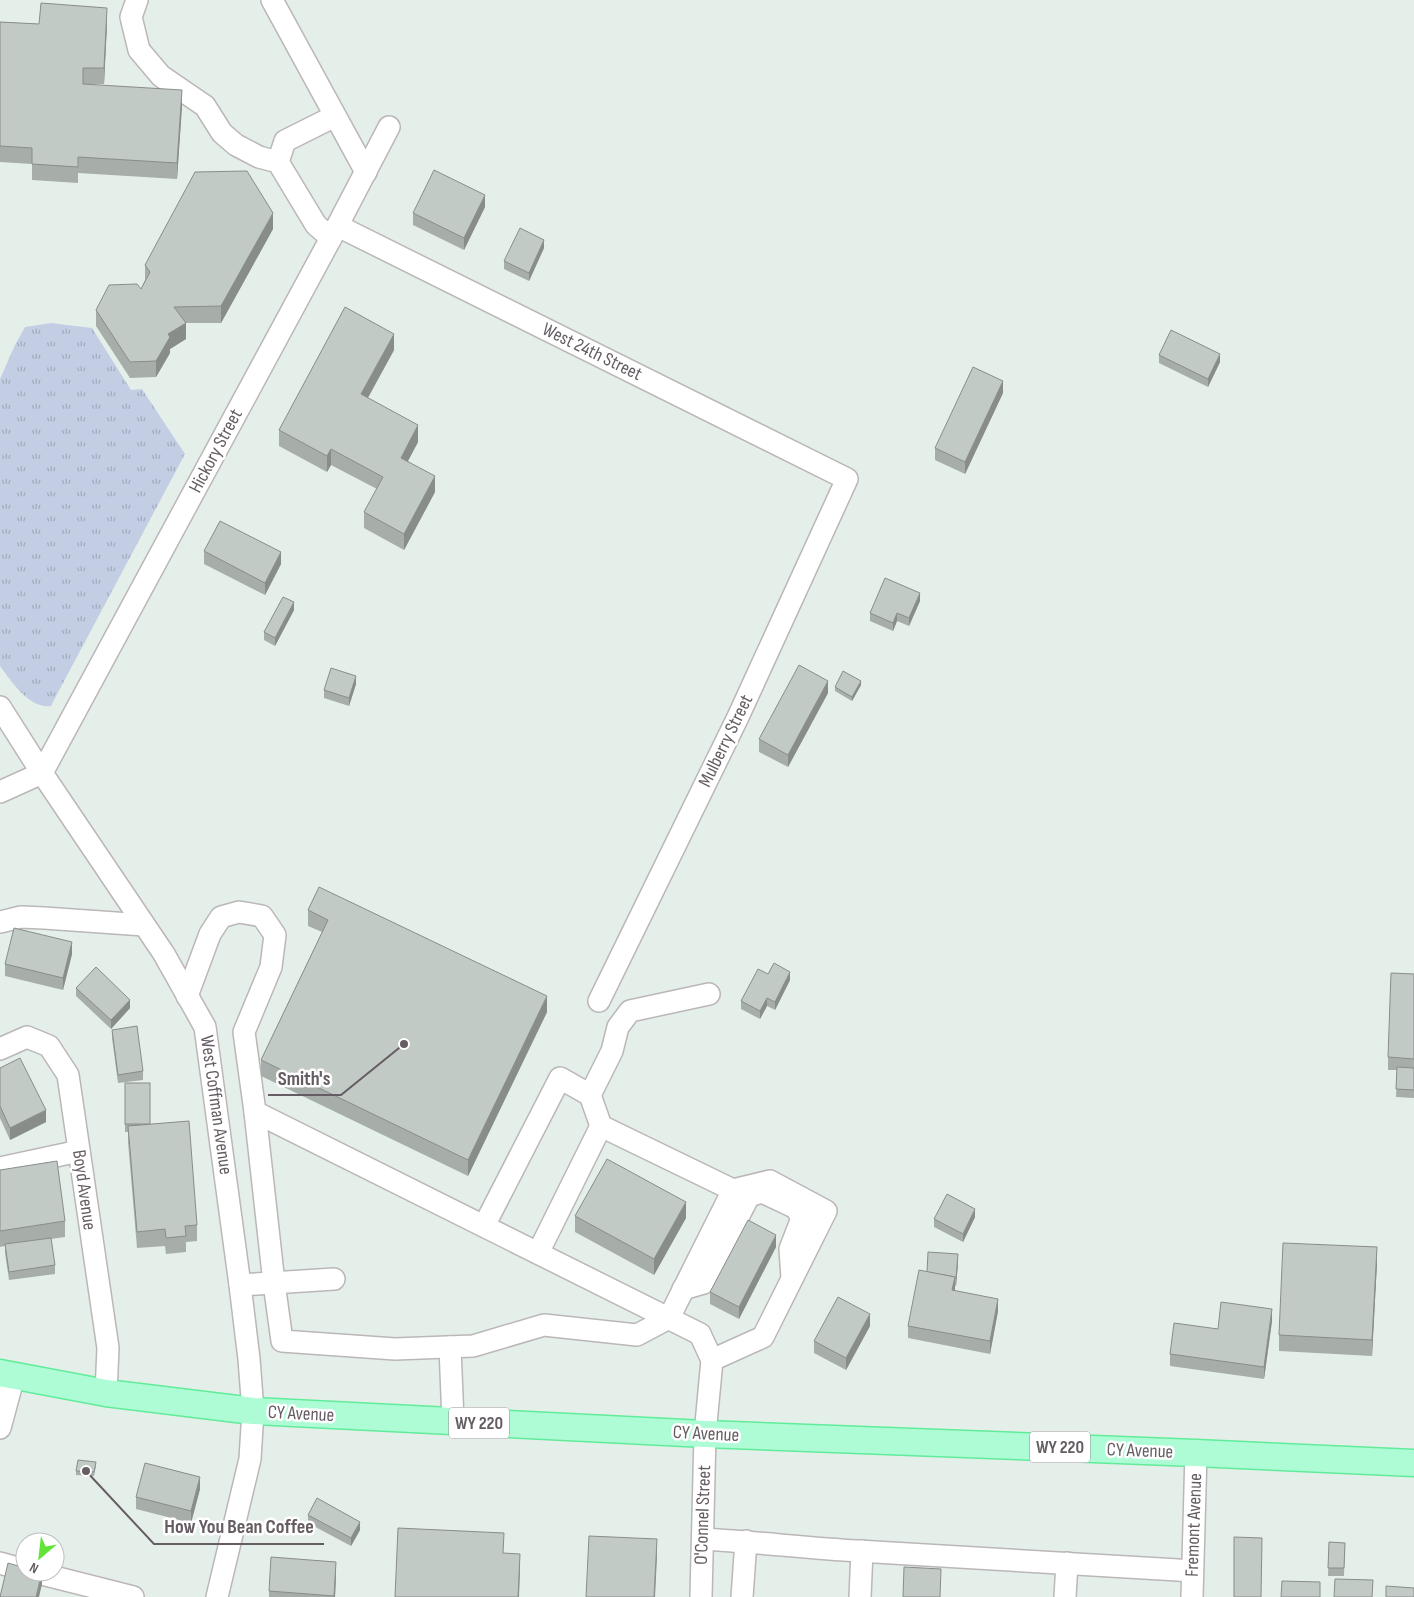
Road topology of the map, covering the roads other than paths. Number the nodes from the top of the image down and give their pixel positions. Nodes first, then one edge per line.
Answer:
1 (137, 0) edge
2 (272, 0) edge
3 (335, 116) junction
4 (389, 127) dead end
5 (278, 162) junction
6 (366, 172) junction
7 (334, 232) junction
8 (847, 479) joint
9 (0, 707) edge
10 (42, 773) junction
11 (0, 792) edge
12 (0, 922) edge
13 (144, 925) junction
14 (709, 994) dead end
15 (188, 996) junction
16 (599, 1001) dead end
17 (0, 1049) edge
18 (590, 1095) junction
19 (255, 1112) junction
20 (601, 1126) junction
21 (79, 1151) junction
22 (0, 1168) edge
23 (733, 1190) junction
24 (484, 1226) junction
25 (538, 1253) junction
26 (792, 1278) junction
27 (334, 1279) dead end
28 (274, 1283) junction
29 (240, 1285) junction
30 (683, 1289) junction
31 (668, 1318) junction
32 (450, 1347) junction
33 (712, 1360) junction
34 (7, 1375) edge
35 (106, 1393) junction
36 (253, 1411) junction
37 (453, 1422) junction
38 (0, 1428) edge
39 (705, 1434) junction
40 (1196, 1453) junction
41 (1414, 1463) edge
42 (703, 1540) junction
43 (746, 1541) junction
44 (862, 1551) junction
45 (0, 1563) edge
46 (1068, 1563) junction
47 (15, 1567) edge
48 (1192, 1571) junction
49 (64, 1582) edge
50 (97, 1593) edge
51 (133, 1597) edge
52 (217, 1597) edge
53 (701, 1597) edge
54 (742, 1597) edge
55 (860, 1597) edge
56 (1065, 1597) edge
57 (1192, 1597) edge

1 - 5 street
2 - 3 street
3 - 5 street
3 - 6 street
4 - 6 street, Hickory Street
5 - 7 street, West 24th Street
6 - 7 street, Hickory Street
7 - 8 street, West 24th Street
7 - 10 street, Hickory Street
8 - 16 street, Mulberry Street
9 - 10 street, West Coffman Avenue
10 - 11 street
10 - 13 street, West Coffman Avenue
12 - 13 street
13 - 15 street, West Coffman Avenue
14 - 18 street
15 - 19 street
15 - 29 street, West Coffman Avenue
17 - 21 street, Boyd Avenue
18 - 20 street
18 - 24 street
19 - 24 street
19 - 28 street
20 - 23 street
20 - 25 street
21 - 22 street
21 - 35 street, Boyd Avenue
23 - 26 street
23 - 30 street
24 - 25 street
25 - 31 street
26 - 30 street
26 - 33 street
27 - 28 street
28 - 29 street
28 - 32 street
29 - 36 street, West Coffman Avenue
30 - 31 street
31 - 32 street
31 - 33 street
32 - 37 street
33 - 39 street, O'Connel Street
34 - 35 main road, CY Avenue / WY 220
34 - 38 street
35 - 36 main road, CY Avenue / WY 220
36 - 37 main road, CY Avenue / WY 220
36 - 52 street, West Coffman Avenue
37 - 39 main road, CY Avenue / WY 220
39 - 40 main road, CY Avenue / WY 220
39 - 42 street, O'Connel Street
40 - 41 main road, CY Avenue / WY 220
40 - 48 street, Fremont Avenue
42 - 43 street
42 - 53 street, O'Connel Street
43 - 44 street
43 - 54 street
44 - 46 street
44 - 55 street
45 - 47 street
46 - 48 street
46 - 56 street
48 - 57 street, Fremont Avenue
49 - 50 street
50 - 51 street

